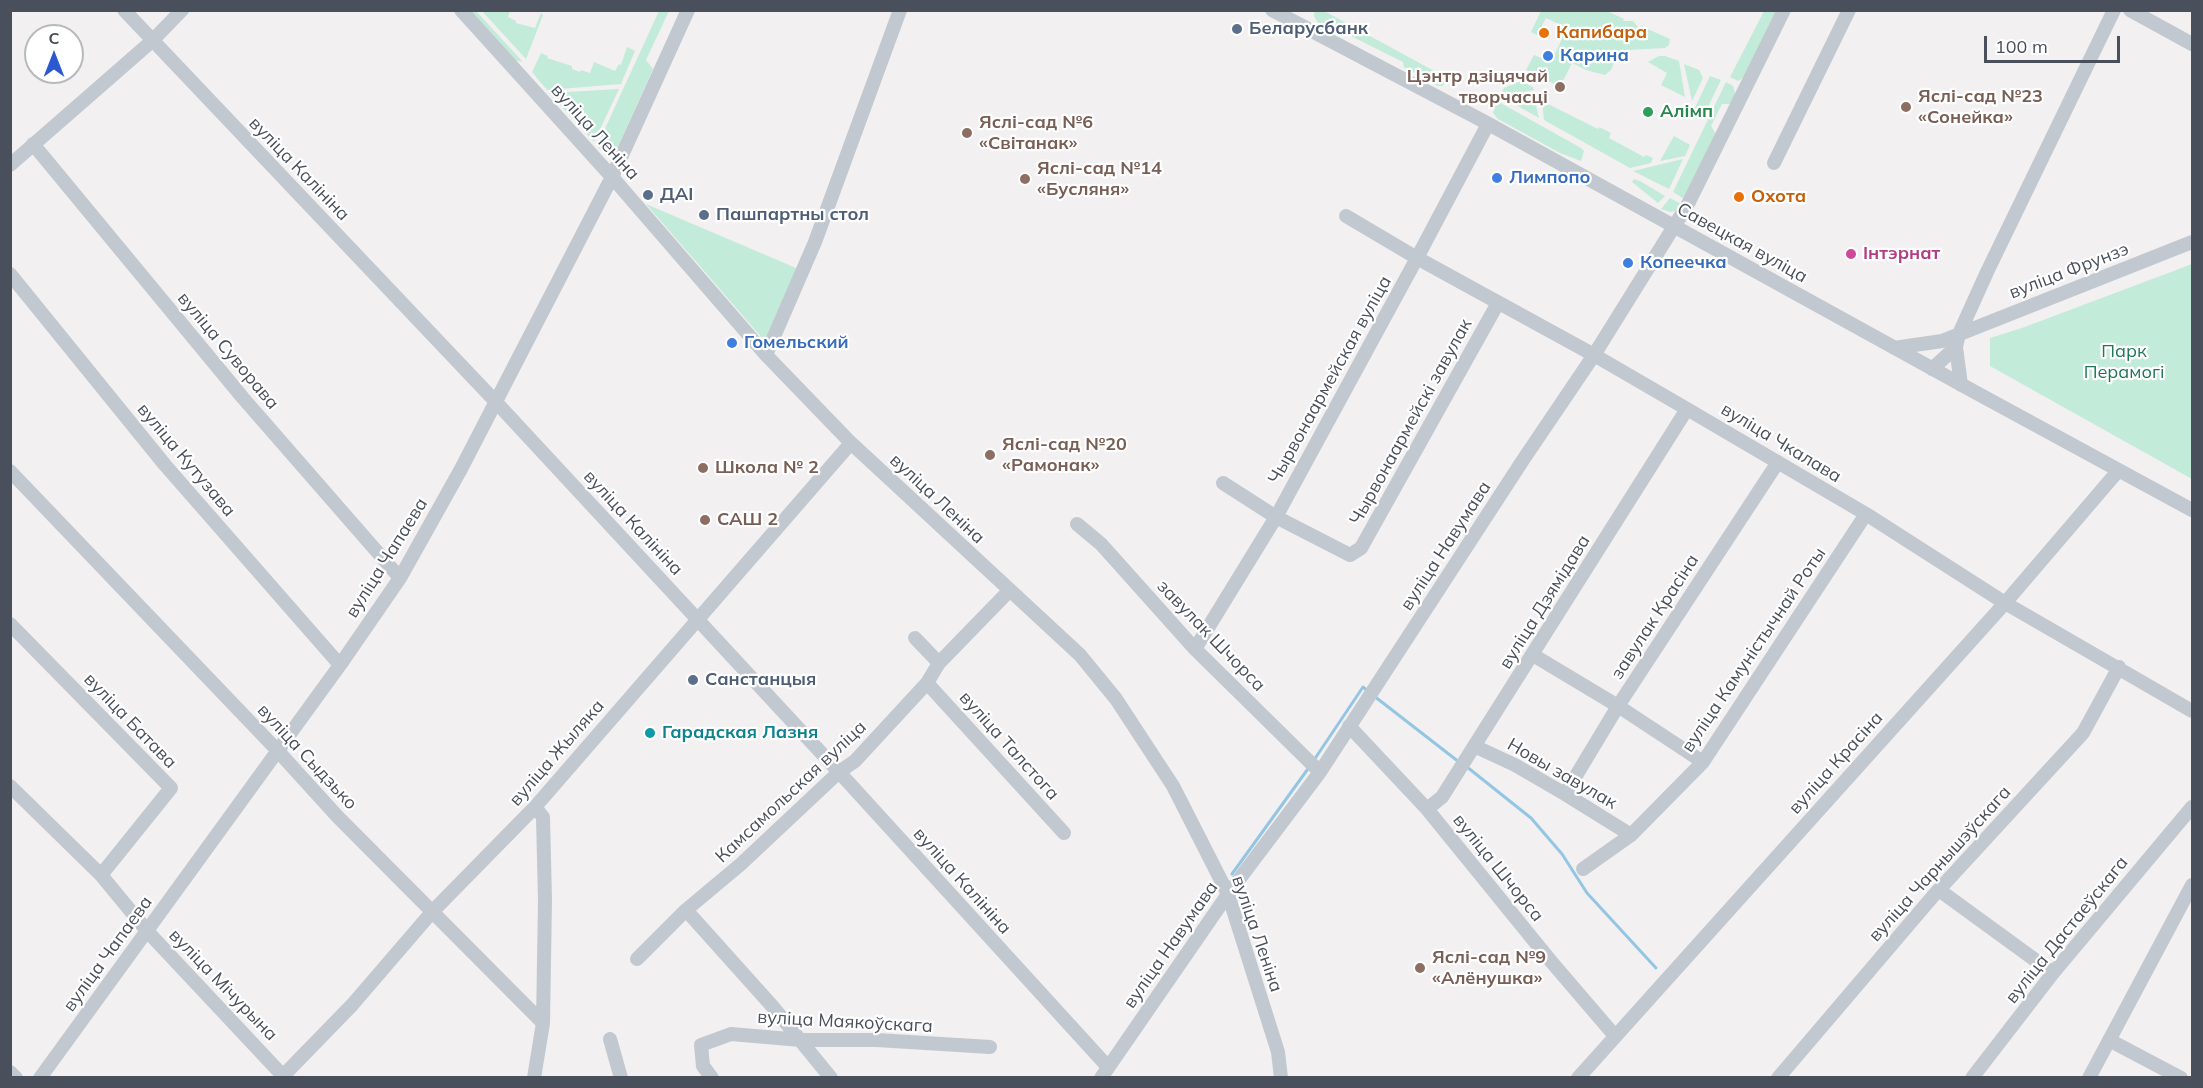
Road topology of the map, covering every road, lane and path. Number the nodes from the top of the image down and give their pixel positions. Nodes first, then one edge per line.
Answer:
1 (124, 10) edge
2 (182, 10) edge
3 (460, 10) edge
4 (688, 10) edge
5 (900, 10) edge
6 (1272, 10) edge
7 (1784, 10) edge
8 (1849, 10) edge
9 (2114, 10) edge
10 (2130, 10) edge
11 (152, 40) junction
12 (2193, 44) edge
13 (1488, 124) junction
14 (33, 144) junction
15 (1774, 163) dead end
16 (10, 165) edge
17 (612, 177) junction
18 (1346, 216) dead end
19 (1675, 225) junction
20 (2193, 242) edge
21 (1417, 258) junction
22 (10, 273) edge
23 (1498, 303) junction
24 (1957, 340) junction
25 (1942, 341) junction
26 (1894, 348) junction
27 (766, 355) junction
28 (1594, 355) junction
29 (1932, 369) junction
30 (1961, 385) junction
31 (495, 401) junction
32 (1687, 409) junction
33 (851, 443) junction
34 (1778, 462) junction
35 (10, 471) edge
36 (2118, 471) junction
37 (1222, 483) dead end
38 (2193, 510) edge
39 (1866, 514) junction
40 (1276, 517) junction
41 (1077, 524) dead end
42 (400, 578) junction
43 (1009, 591) junction
44 (2005, 603) junction
45 (697, 619) junction
46 (10, 624) edge
47 (915, 638) dead end
48 (1196, 649) junction
49 (1533, 655) junction
50 (939, 663) junction
51 (340, 665) junction
52 (2119, 668) junction
53 (927, 683) junction
54 (1618, 706) junction
55 (2193, 711) edge
56 (1349, 726) junction
57 (1474, 746) junction
58 (277, 750) junction
59 (1703, 762) junction
60 (839, 772) junction
61 (1320, 772) junction
62 (10, 786) edge
63 (1565, 794) junction
64 (535, 807) junction
65 (2193, 807) edge
66 (1427, 809) junction
67 (1064, 833) dead end
68 (1631, 835) junction
69 (1583, 869) dead end
70 (101, 875) junction
71 (2193, 885) edge
72 (1939, 890) junction
73 (1228, 894) junction
74 (686, 910) junction
75 (432, 912) junction
76 (148, 932) junction
77 (638, 959) dead end
78 (2053, 973) junction
79 (543, 1023) junction
80 (1614, 1036) junction
81 (610, 1038) dead end
82 (801, 1040) junction
83 (2109, 1041) junction
84 (990, 1047) dead end
85 (10, 1072) edge
86 (1104, 1072) edge
87 (16, 1077) edge
88 (40, 1077) edge
89 (283, 1077) edge
90 (534, 1077) edge
91 (621, 1077) edge
92 (712, 1077) edge
93 (831, 1077) edge
94 (1281, 1077) edge
95 (1578, 1077) edge
96 (1778, 1077) edge
97 (1972, 1077) edge
98 (2089, 1077) edge
99 (2181, 1077) edge

1 - 11 street, вуліца Калініна
2 - 11 street
3 - 17 street, вуліца Леніна
4 - 17 street, вуліца Чапаева
5 - 27 street
6 - 13 street, Савецкая вуліца
7 - 19 street, вуліца Навумава
8 - 15 street
9 - 24 street
10 - 12 street
11 - 14 street
11 - 31 street, вуліца Калініна
13 - 19 street, Савецкая вуліца
13 - 21 street, Чырвонаармейская вуліца
14 - 16 street
14 - 42 street, вуліца Суворава
17 - 27 street, вуліца Леніна
17 - 31 street, вуліца Чапаева
18 - 21 street, вуліца Чкалава
19 - 26 street, Савецкая вуліца
19 - 28 street, вуліца Навумава
20 - 24 street, вуліца Фрунзэ
21 - 23 street, вуліца Чкалава
21 - 40 street, Чырвонаармейская вуліца
22 - 51 street, вуліца Кутузава
23 - 28 street, вуліца Чкалава
23 - 40 street, Чырвонаармейскі завулак
24 - 25 street, вуліца Фрунзэ
24 - 29 street, вуліца Фрунзэ
24 - 30 street
25 - 26 street, вуліца Фрунзэ
25 - 29 street
26 - 29 street, Савецкая вуліца
27 - 33 street, вуліца Леніна
28 - 32 street, вуліца Чкалава
28 - 56 street, вуліца Навумава
29 - 30 street, Савецкая вуліца
30 - 36 street, Савецкая вуліца
31 - 42 street, вуліца Чапаева
31 - 45 street, вуліца Калініна
32 - 34 street, вуліца Чкалава
32 - 49 street, вуліца Дзямідава
33 - 43 street, вуліца Леніна
33 - 45 street, вуліца Жыляка
34 - 39 street, вуліца Чкалава
34 - 54 street, завулак Красіна
35 - 58 street, вуліца Сыдзько
36 - 38 street, Савецкая вуліца
36 - 44 street, вуліца Красіна
37 - 40 street
39 - 44 street, вуліца Чкалава
39 - 59 street, вуліца Камуністычнай Роты
40 - 48 street, Чырвонаармейская вуліца
41 - 48 street, завулак Шчорса
42 - 51 street, вуліца Чапаева
43 - 50 street, Камсамольская вуліца
43 - 73 street, вуліца Леніна
44 - 52 street, вуліца Чкалава
44 - 80 street, вуліца Красіна
45 - 60 street, вуліца Калініна
45 - 64 street, вуліца Жыляка
46 - 70 street, вуліца Батава
47 - 50 street
48 - 61 street, завулак Шчорса
49 - 54 street
49 - 57 street, вуліца Дзямідава
50 - 53 street, Камсамольская вуліца
51 - 58 street, вуліца Чапаева
52 - 55 street, вуліца Чкалава
52 - 72 street, вуліца Чарнышэўскага
53 - 60 street, Камсамольская вуліца
53 - 67 street, вуліца Талстога
54 - 59 street
54 - 63 street, завулак Красіна
56 - 61 street, вуліца Навумава
56 - 66 street, вуліца Шчорса
57 - 63 street, Новы завулак
57 - 66 street, вуліца Дзямідава
58 - 75 street, вуліца Сыдзько
58 - 76 street, вуліца Чапаева
59 - 68 street, вуліца Камуністычнай Роты
60 - 74 street, Камсамольская вуліца
60 - 86 street, вуліца Калініна
61 - 73 street, вуліца Навумава
62 - 70 street, вуліца Мічурына
63 - 68 street, Новы завулак
64 - 75 street, вуліца Жыляка
64 - 79 street
65 - 78 street, вуліца Дастаеўскага
66 - 80 street, вуліца Шчорса
68 - 69 street, вуліца Камуністычнай Роты
70 - 76 street, вуліца Мічурына
71 - 83 street
72 - 78 street
72 - 96 street, вуліца Чарнышэўскага
73 - 86 street, вуліца Навумава
73 - 94 street, вуліца Леніна
74 - 77 street, Камсамольская вуліца
74 - 82 street
75 - 79 street, вуліца Сыдзько
75 - 89 street, вуліца Жыляка
76 - 88 street, вуліца Чапаева
76 - 89 street, вуліца Мічурына
78 - 97 street, вуліца Дастаеўскага
79 - 90 street
80 - 95 street, вуліца Красіна
81 - 91 street
82 - 84 street, вуліца Маякоўскага
82 - 92 street, вуліца Маякоўскага
82 - 93 street
83 - 98 street
83 - 99 street
85 - 87 street

